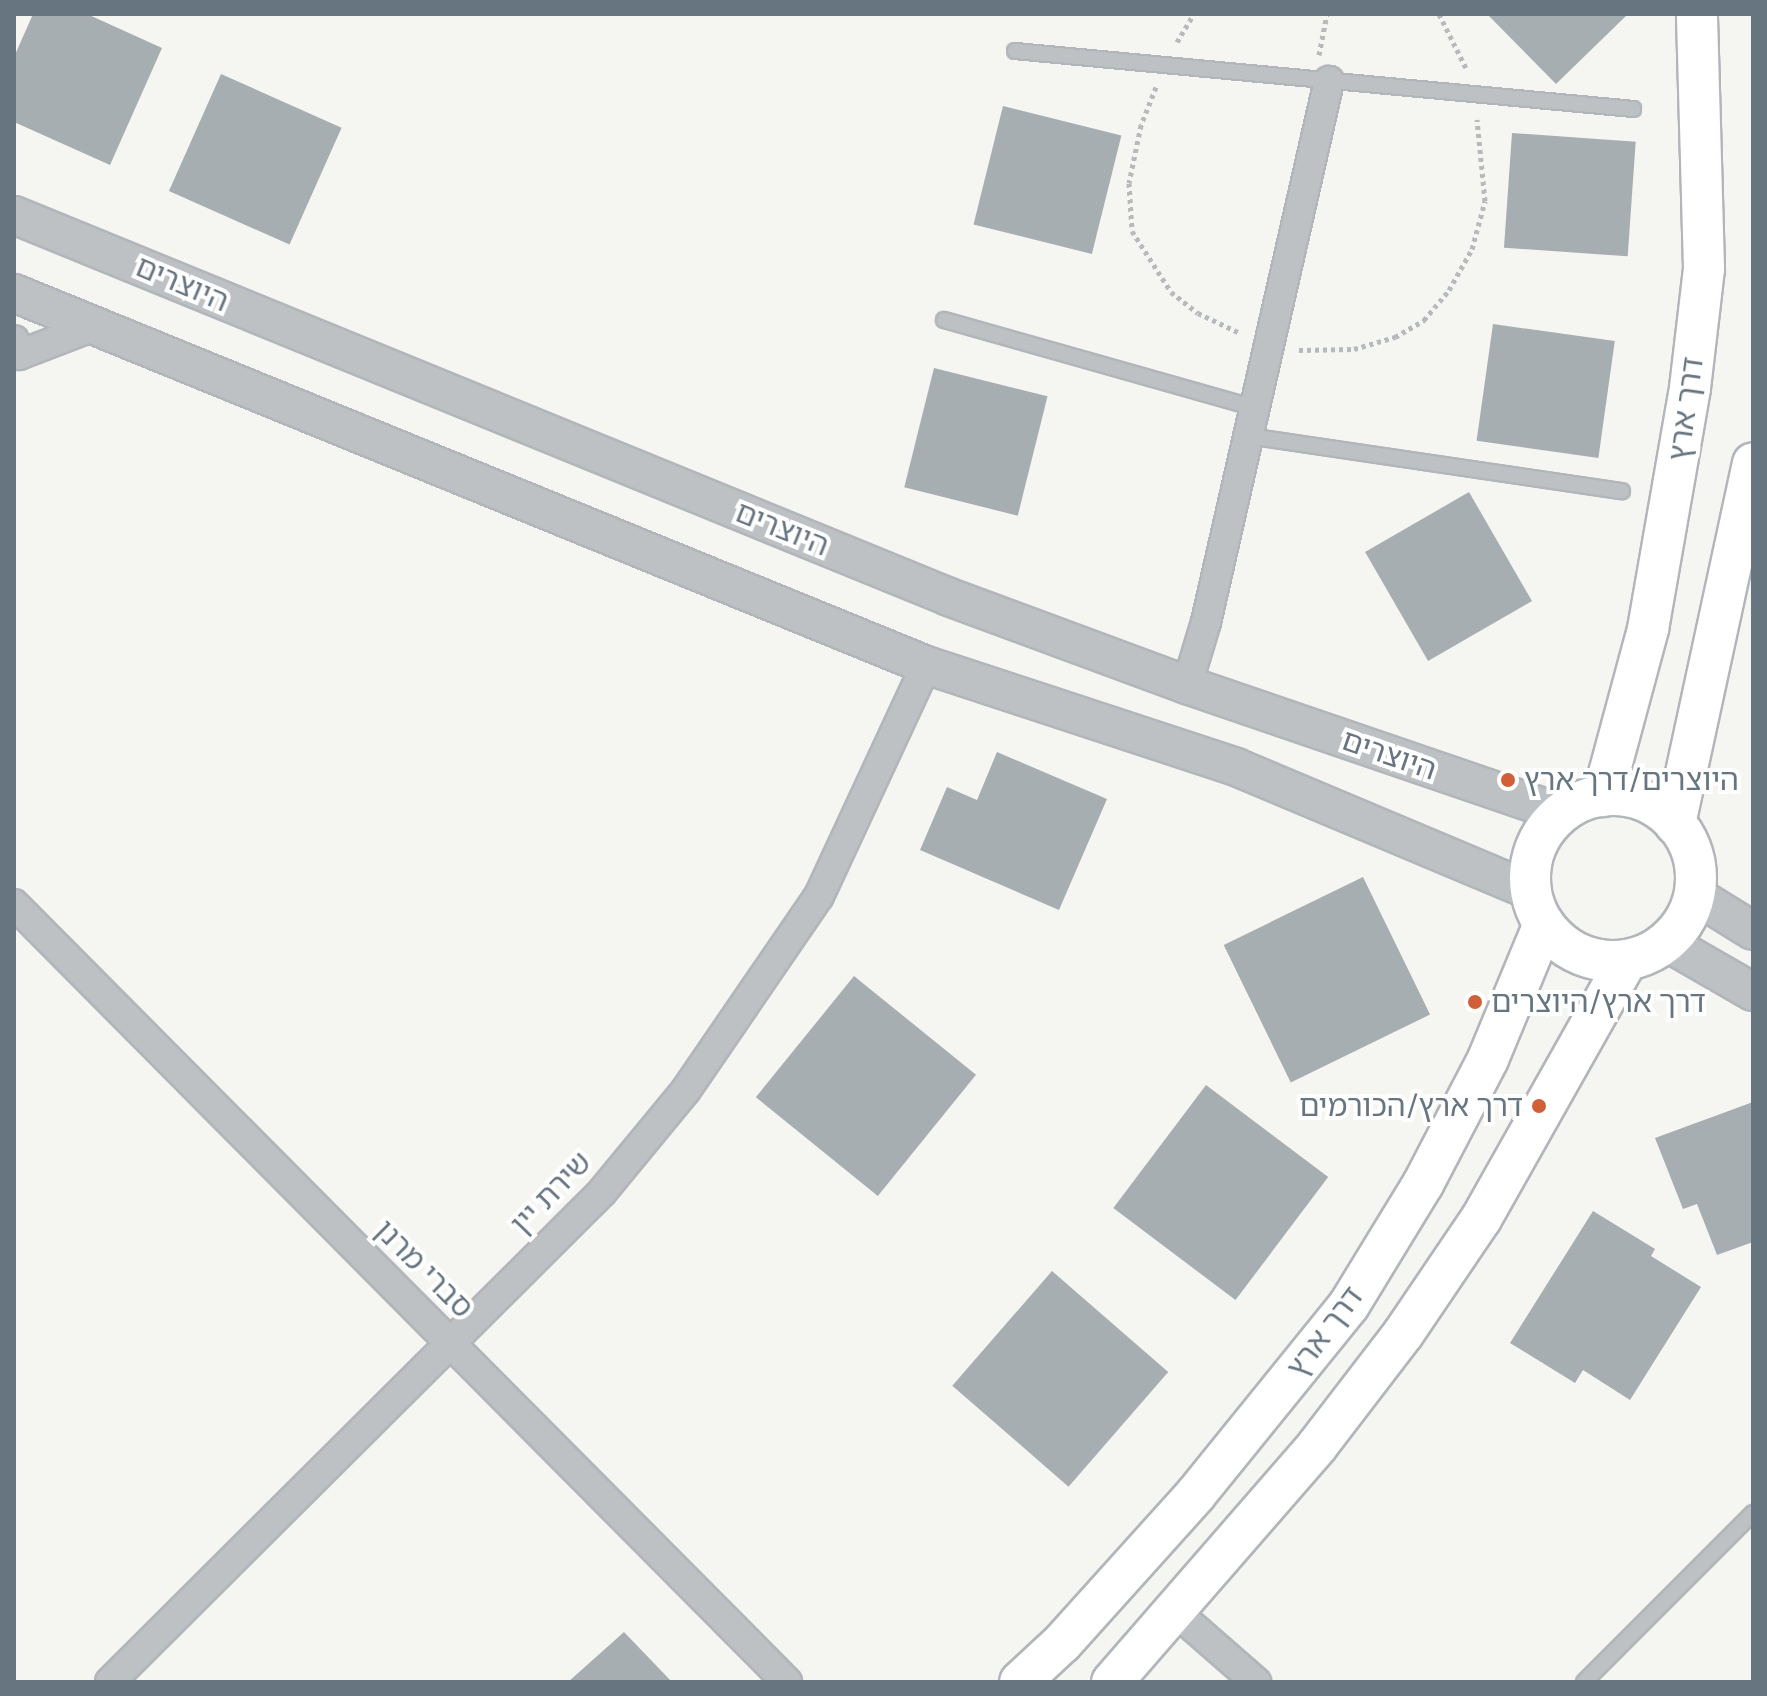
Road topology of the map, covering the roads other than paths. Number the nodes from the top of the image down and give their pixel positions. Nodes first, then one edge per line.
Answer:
1 (1697, 14) edge
2 (1015, 51) dead end
3 (1321, 80) junction
4 (1633, 109) dead end
5 (14, 215) edge
6 (14, 293) edge
7 (944, 320) dead end
8 (94, 326) junction
9 (16, 354) edge
10 (1255, 408) junction
11 (1248, 436) junction
12 (1753, 463) edge
13 (1622, 491) dead end
14 (926, 665) junction
15 (1187, 685) junction
16 (1603, 796) junction
17 (1561, 813) junction
18 (1675, 824) junction
19 (1695, 895) junction
20 (14, 904) edge
21 (1537, 907) junction
22 (1753, 931) edge
23 (1666, 942) junction
24 (1627, 960) junction
25 (1753, 992) edge
26 (450, 1344) junction
27 (1753, 1513) edge
28 (1177, 1613) junction
29 (110, 1682) edge
30 (787, 1682) edge
31 (1020, 1682) edge
32 (1112, 1682) edge
33 (1256, 1682) edge
34 (1584, 1682) edge

1 - 16 main road, דרך ארץ
2 - 3 lane
3 - 4 lane
3 - 10 street
5 - 15 street, היוצרים
6 - 8 street
7 - 10 lane
8 - 9 street
8 - 14 street
10 - 11 street
11 - 13 lane
11 - 15 street
12 - 18 main road
14 - 21 street
14 - 26 street, שירת יין
15 - 17 street, היוצרים
16 - 17 main road
16 - 18 main road
17 - 21 main road
18 - 19 main road
19 - 22 street
19 - 23 main road
20 - 26 street, סברי מרנן
21 - 24 main road
21 - 31 main road, דרך ארץ
23 - 24 main road
23 - 25 street
24 - 28 main road
26 - 29 street, שירת יין
26 - 30 street, סברי מרנן
27 - 34 lane
28 - 32 main road
28 - 33 street

